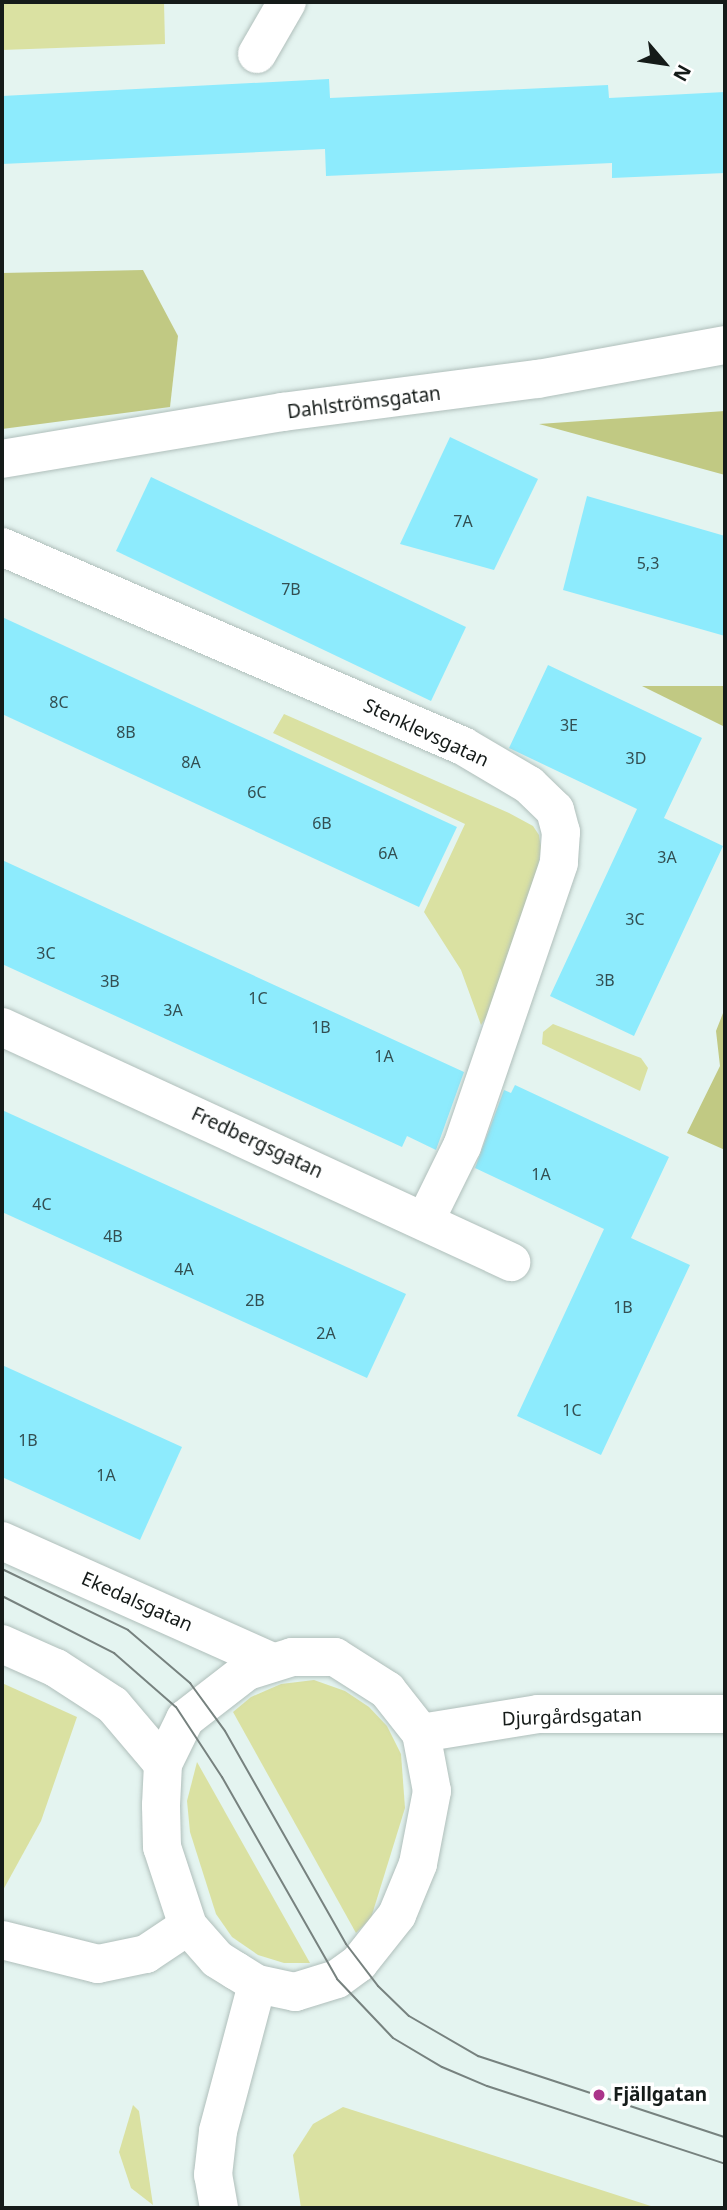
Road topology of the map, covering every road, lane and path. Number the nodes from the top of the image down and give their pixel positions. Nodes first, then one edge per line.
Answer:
1 (287, 2) edge
2 (257, 54) dead end
3 (725, 345) edge
4 (2, 459) edge
5 (2, 547) edge
6 (2, 1027) edge
7 (425, 1221) junction
8 (510, 1262) dead end
9 (2, 1541) edge
10 (2, 1644) edge
11 (273, 1662) junction
12 (725, 1714) edge
13 (421, 1733) junction
14 (163, 1764) junction
15 (188, 1926) junction
16 (2, 1940) edge
17 (257, 1984) junction
18 (219, 2208) edge

1 - 2 street
3 - 4 street, Dahlströmsgatan
5 - 7 street, Stenklevsgatan
6 - 7 street, Fredbergsgatan
7 - 8 street, Fredbergsgatan
9 - 11 street, Ekedalsgatan
10 - 14 street
11 - 13 street
11 - 14 street
12 - 13 street, Djurgårdsgatan
13 - 17 street
14 - 15 street
15 - 16 street
15 - 17 street
17 - 18 street

